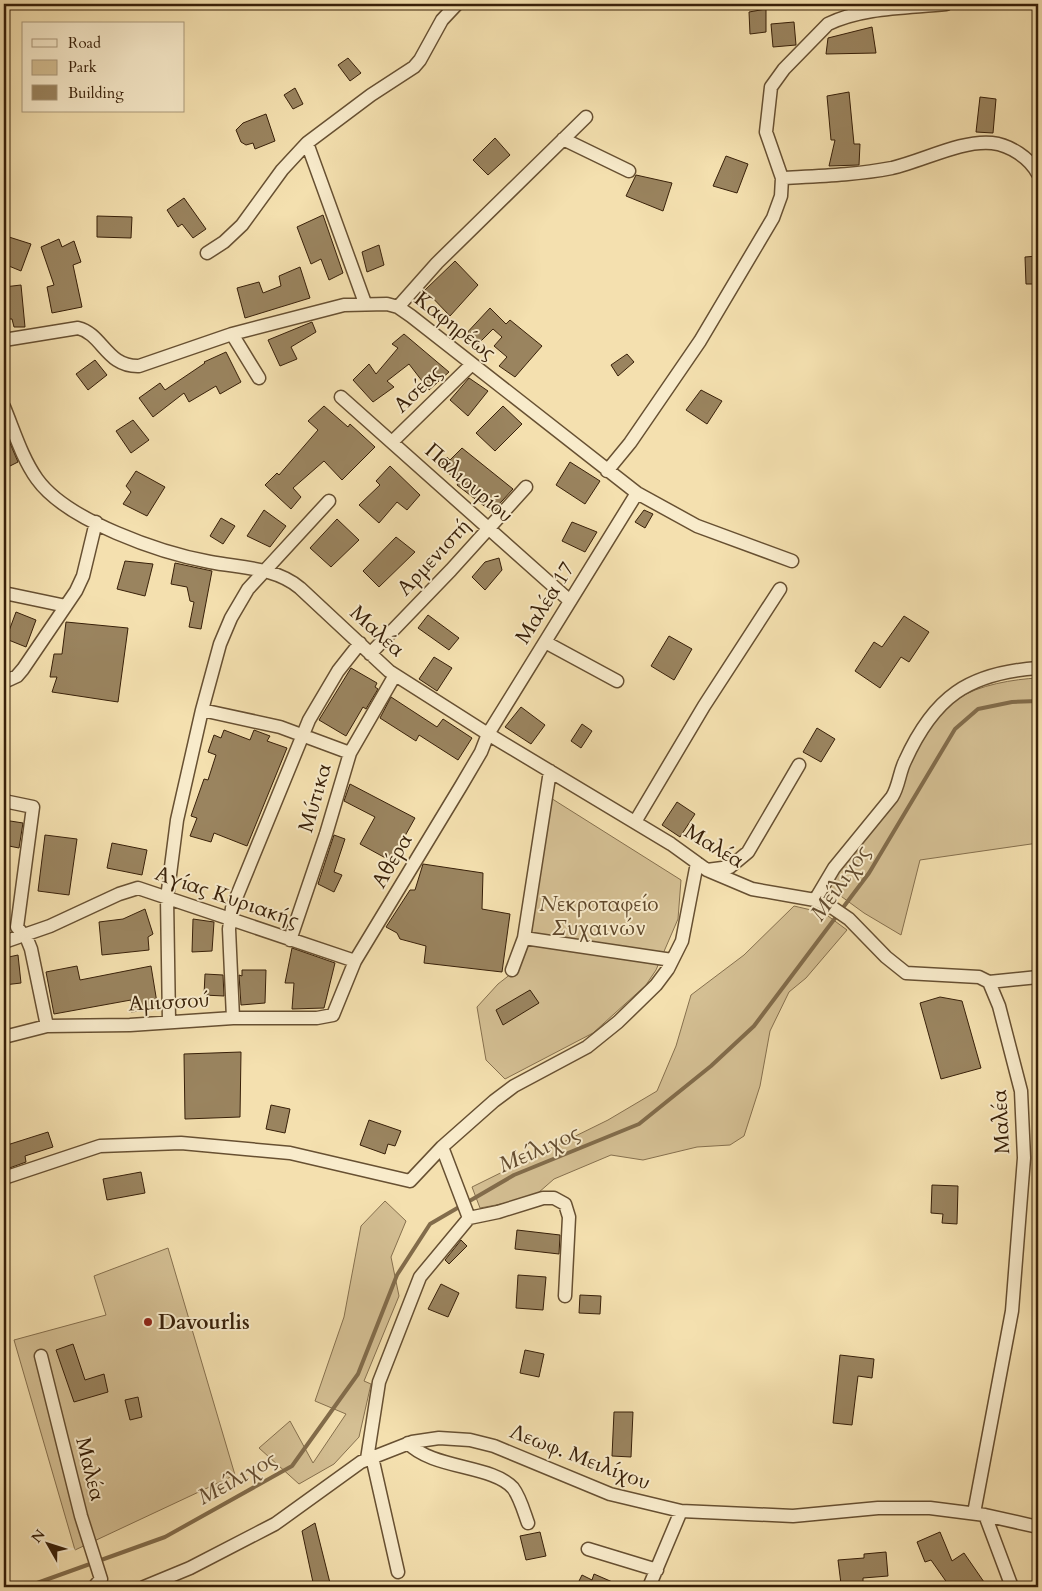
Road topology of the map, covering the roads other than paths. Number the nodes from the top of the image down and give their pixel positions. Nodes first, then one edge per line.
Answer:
1 (457, 4) edge
2 (946, 4) edge
3 (586, 117) dead end
4 (563, 139) junction
5 (306, 143) junction
6 (629, 171) dead end
7 (1038, 174) edge
8 (782, 178) junction
9 (207, 253) dead end
10 (364, 302) junction
11 (398, 307) junction
12 (232, 334) junction
13 (4, 340) edge
14 (472, 364) junction
15 (259, 378) dead end
16 (341, 397) dead end
17 (4, 407) edge
18 (392, 442) junction
19 (606, 471) junction
20 (526, 487) dead end
21 (637, 493) junction
22 (330, 501) dead end
23 (96, 522) junction
24 (490, 527) junction
25 (792, 561) dead end
26 (263, 570) junction
27 (780, 588) dead end
28 (4, 593) edge
29 (570, 601) junction
30 (66, 606) junction
31 (545, 642) junction
32 (360, 644) junction
33 (370, 654) junction
34 (1038, 668) edge
35 (395, 675) junction
36 (617, 681) dead end
37 (4, 682) edge
38 (202, 710) junction
39 (303, 734) junction
40 (488, 734) junction
41 (350, 753) junction
42 (799, 765) dead end
43 (550, 771) junction
44 (4, 802) edge
45 (635, 822) junction
46 (702, 866) junction
47 (167, 898) junction
48 (815, 900) junction
49 (229, 919) junction
50 (24, 935) junction
51 (524, 938) junction
52 (290, 940) junction
53 (4, 942) edge
54 (672, 960) junction
55 (355, 961) junction
56 (512, 970) dead end
57 (1038, 977) edge
58 (989, 982) junction
59 (336, 1011) joint
60 (233, 1018) junction
61 (169, 1021) junction
62 (47, 1026) junction
63 (4, 1037) edge
64 (442, 1147) junction
65 (4, 1178) edge
66 (468, 1215) junction
67 (565, 1296) dead end
68 (41, 1356) dead end
69 (408, 1443) junction
70 (370, 1458) junction
71 (681, 1511) junction
72 (980, 1514) junction
73 (528, 1523) dead end
74 (1038, 1527) edge
75 (588, 1549) dead end
76 (657, 1570) junction
77 (398, 1572) dead end
78 (98, 1583) edge
79 (144, 1587) edge
80 (649, 1587) edge
81 (1012, 1587) edge

1 - 5 street
2 - 8 street
3 - 4 street
4 - 6 street
4 - 11 street
5 - 9 street
5 - 10 street
7 - 8 street
8 - 19 street
10 - 11 street, Καφηρέως
10 - 12 street, Καφηρέως
11 - 14 street, Καφηρέως
12 - 13 street, Καφηρέως
12 - 15 street
14 - 18 street, Ασέας
14 - 19 street, Καφηρέως
16 - 18 street, Παλιουρίου
17 - 23 street, Μαλέα
18 - 24 street, Παλιουρίου
19 - 21 street, Καφηρέως
20 - 24 street, Αρμενιστή
21 - 25 street, Καφηρέως
21 - 29 street, Μαλέα 17
22 - 26 street
23 - 26 street, Μαλέα
23 - 30 street
24 - 29 street, Παλιουρίου
24 - 33 street, Αρμενιστή
26 - 32 street, Μαλέα
26 - 38 street
27 - 45 street
28 - 30 street
29 - 31 street, Μαλέα 17
30 - 37 street
31 - 36 street
31 - 40 street, Μαλέα 17
32 - 33 street, Μαλέα
32 - 39 street
33 - 35 street, Μαλέα
34 - 48 street
35 - 40 street, Μαλέα
35 - 41 street, Μύτικα
38 - 39 street
38 - 47 street
39 - 41 street
39 - 49 street
40 - 43 street, Μαλέα
40 - 55 street, Αθέρα
41 - 52 street, Μύτικα
42 - 46 street
43 - 45 street, Μαλέα
43 - 51 street
44 - 50 street
45 - 46 street, Μαλέα
46 - 48 street, Μαλέα
46 - 54 street
47 - 49 street, Αγίας Κυριακής
47 - 50 street, Αγίας Κυριακής
47 - 61 street
48 - 58 street, Μαλέα
49 - 52 street, Αγίας Κυριακής
49 - 60 street
50 - 53 street, Αγίας Κυριακής
50 - 62 street
51 - 54 street
51 - 56 street
52 - 55 street, Αγίας Κυριακής
54 - 64 street
55 - 59 street, Αθέρα
57 - 58 street
58 - 72 street, Μαλέα
59 - 60 street, Αμισσού
60 - 61 street, Αμισσού
61 - 62 street, Αμισσού
62 - 63 street, Αμισσού
64 - 65 street
64 - 66 street
66 - 67 street
66 - 70 street
68 - 78 street, Μαλέα
69 - 70 street, Λεωφ. Μειλίχου
69 - 71 street, Λεωφ. Μειλίχου
69 - 73 street
70 - 77 street
70 - 79 street, Λεωφ. Μειλίχου
71 - 72 street, Λεωφ. Μειλίχου
71 - 76 street
72 - 74 street, Λεωφ. Μειλίχου
72 - 81 street
75 - 76 street
76 - 80 street

